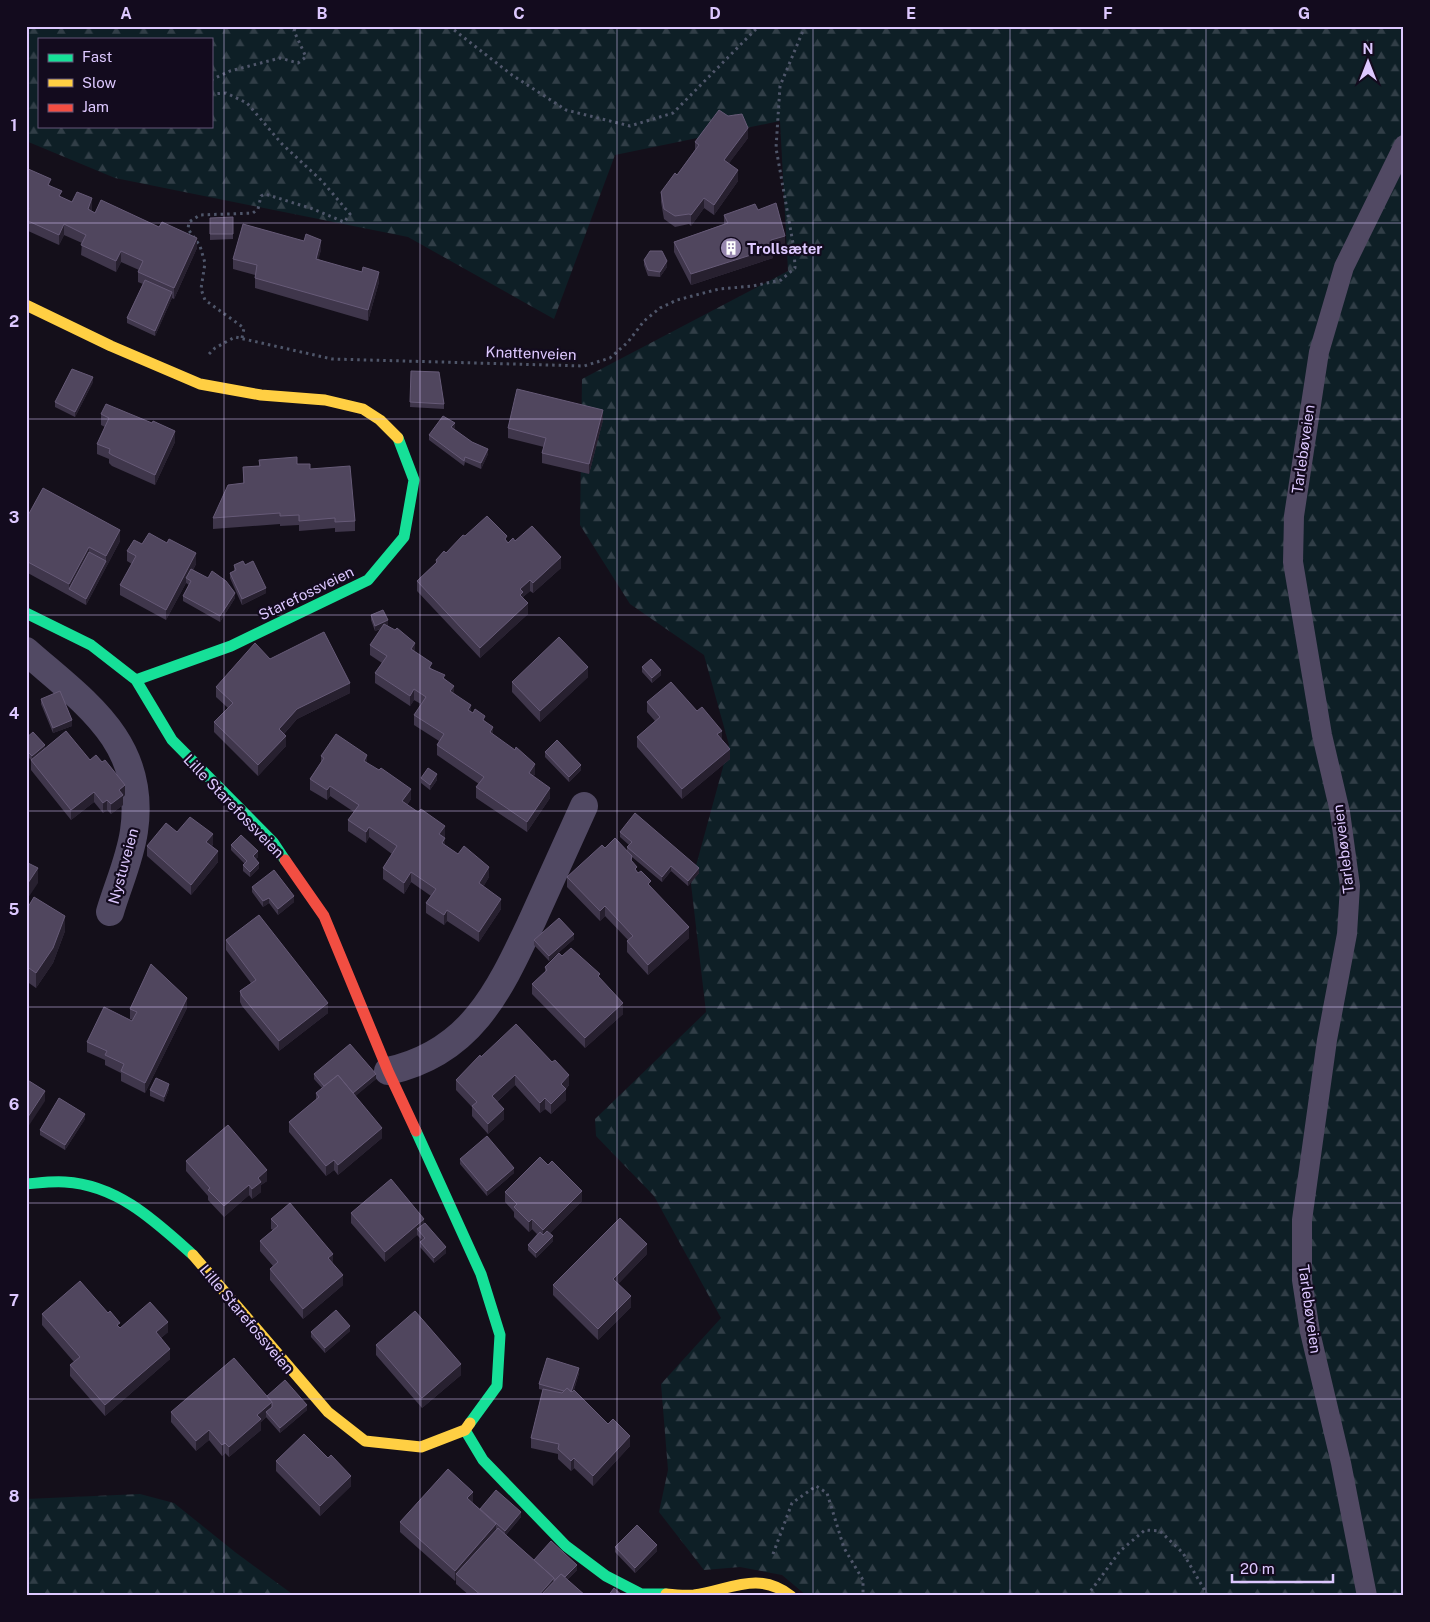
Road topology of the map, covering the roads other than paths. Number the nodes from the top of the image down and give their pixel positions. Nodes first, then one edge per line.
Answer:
1 (1404, 145) edge
2 (26, 305) edge
3 (26, 613) edge
4 (26, 651) edge
5 (136, 680) junction
6 (584, 806) dead end
7 (110, 912) dead end
8 (388, 1071) junction
9 (26, 1184) edge
10 (465, 1430) junction
11 (791, 1596) edge
12 (1367, 1596) edge

1 - 12 lane, Tarlebøveien
2 - 5 street, Starefossveien
3 - 5 street
4 - 7 street, Nystuveien
5 - 8 street, Lille Starefossveien
6 - 8 street
8 - 10 street, Lille Starefossveien
9 - 10 street, Lille Starefossveien
10 - 11 street

